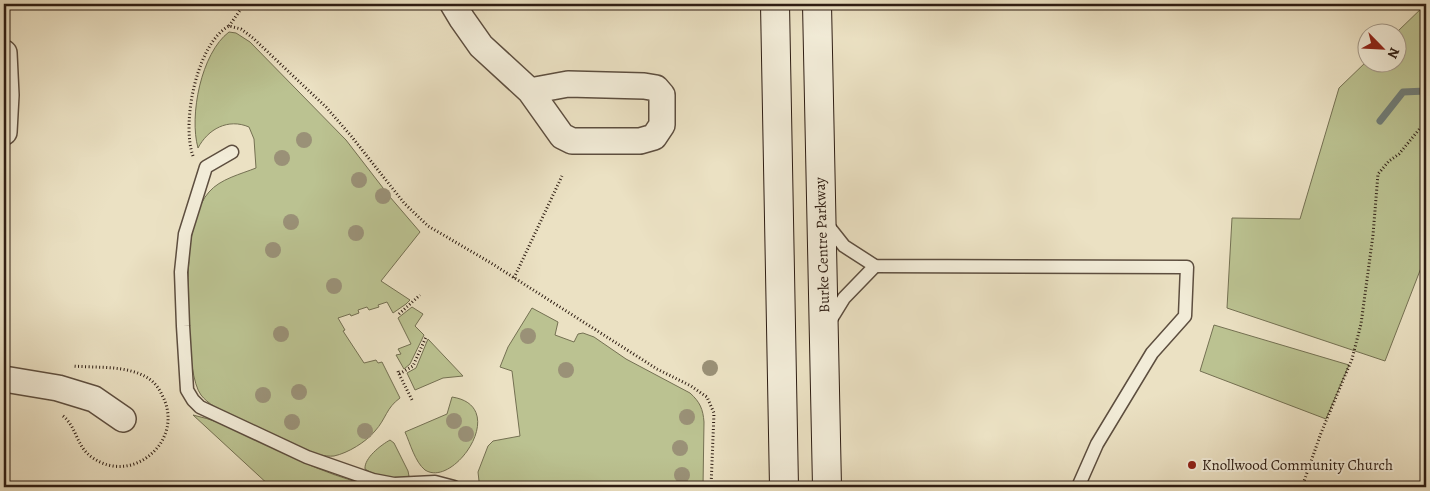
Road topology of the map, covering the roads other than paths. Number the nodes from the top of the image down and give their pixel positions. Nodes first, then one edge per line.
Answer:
1 (453, 4) edge
2 (775, 4) edge
3 (817, 4) edge
4 (4, 53) edge
5 (530, 91) junction
6 (4, 132) edge
7 (232, 152) dead end
8 (821, 217) junction
9 (875, 266) junction
10 (825, 328) junction
11 (4, 379) edge
12 (123, 419) dead end
13 (454, 487) edge
14 (784, 487) edge
15 (827, 487) edge
16 (1078, 487) edge

1 - 5 street
2 - 14 main road
3 - 8 main road, Burke Centre Parkway
4 - 6 street
5 - 5 street
7 - 13 lane
8 - 9 lane
8 - 10 main road, Burke Centre Parkway
9 - 10 lane
9 - 16 lane
10 - 15 main road, Burke Centre Parkway
11 - 12 street

